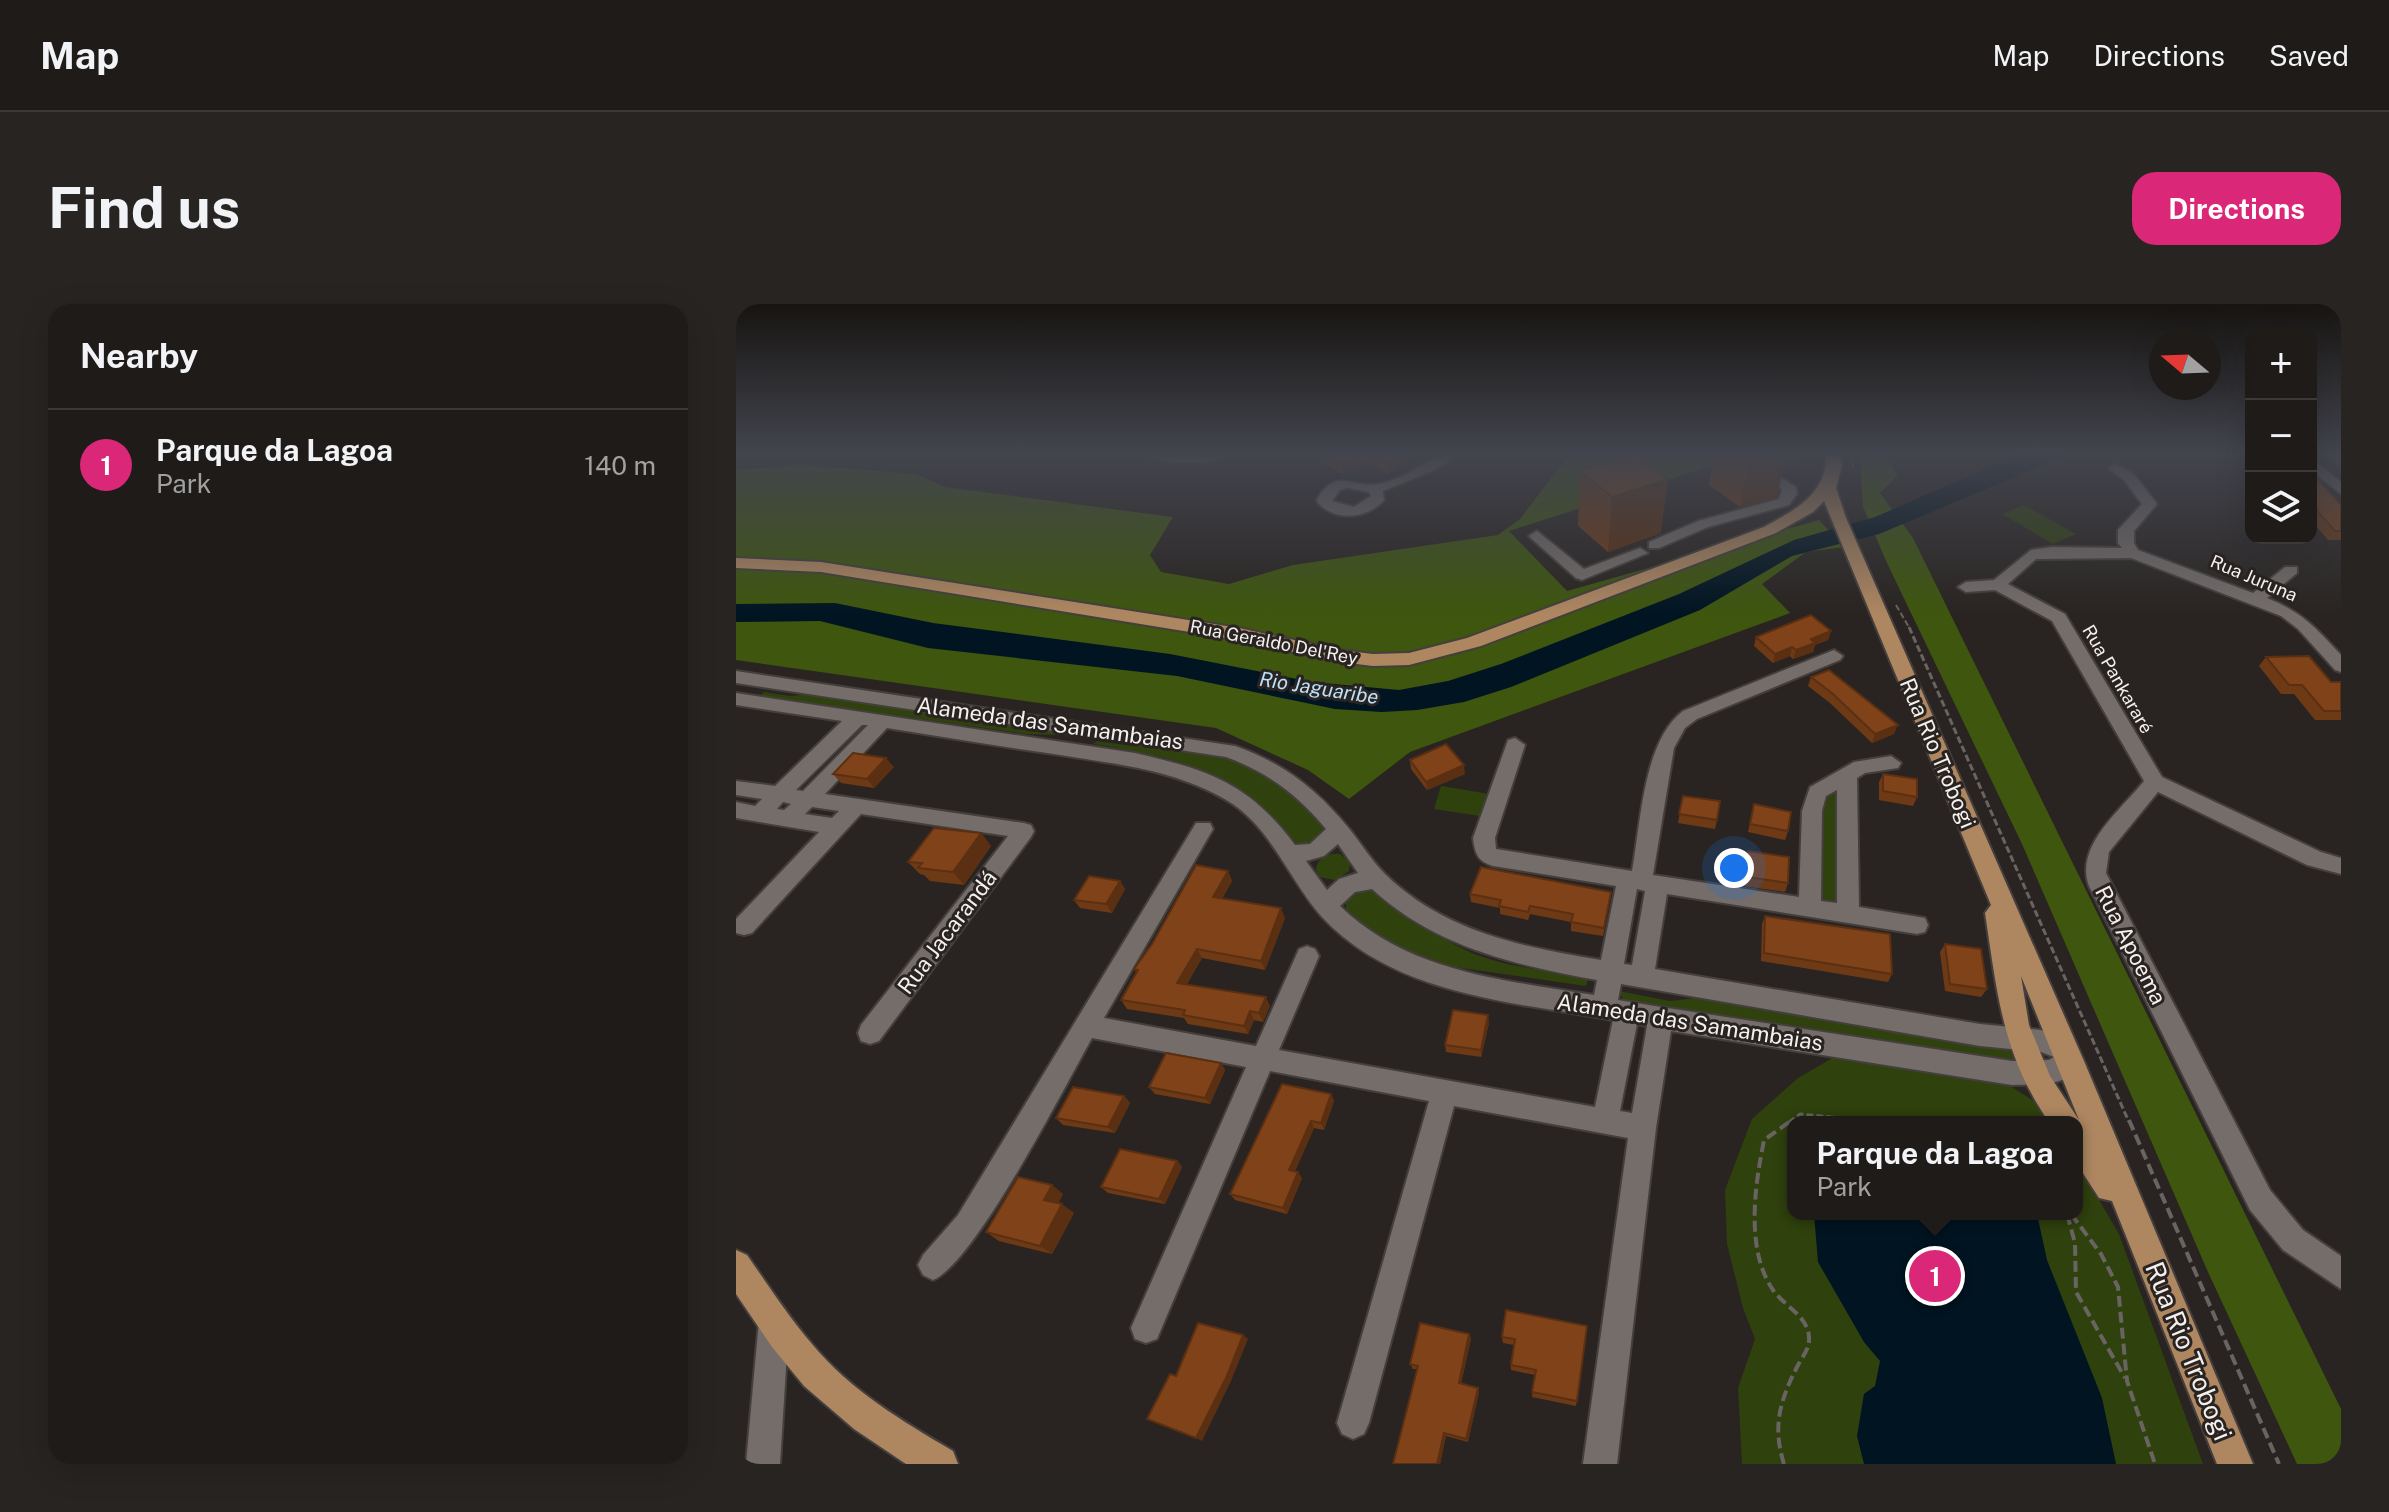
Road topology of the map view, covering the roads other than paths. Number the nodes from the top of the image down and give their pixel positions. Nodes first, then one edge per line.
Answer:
1 (1769, 506) edge
2 (1810, 506) edge
3 (1834, 506) edge
4 (2148, 506) edge
5 (1537, 536) dead end
6 (2133, 553) junction
7 (736, 563) edge
8 (2291, 570) dead end
9 (1998, 585) junction
10 (1966, 587) dead end
11 (2256, 599) junction
12 (1834, 656) dead end
13 (2341, 666) edge
14 (736, 677) edge
15 (764, 682) junction
16 (739, 700) edge
17 (857, 718) junction
18 (882, 722) junction
19 (1098, 731) junction
20 (1515, 745) dead end
21 (1082, 751) junction
22 (1891, 763) dead end
23 (1847, 773) junction
24 (2155, 782) junction
25 (736, 788) edge
26 (779, 795) junction
27 (807, 799) junction
28 (855, 807) junction
29 (736, 810) edge
30 (759, 814) junction
31 (788, 819) junction
32 (837, 827) junction
33 (1337, 828) junction
34 (1203, 829) dead end
35 (1287, 853) junction
36 (2341, 866) edge
37 (1991, 875) junction
38 (1377, 880) junction
39 (1642, 883) junction
40 (1328, 908) junction
41 (1810, 908) junction
42 (1848, 914) junction
43 (1917, 925) dead end
44 (744, 926) dead end
45 (1307, 956) dead end
46 (1611, 971) junction
47 (1642, 977) junction
48 (1616, 1010) junction
49 (1661, 1018) junction
50 (1085, 1026) junction
51 (870, 1033) dead end
52 (2021, 1040) junction
53 (2068, 1056) junction
54 (1263, 1060) junction
55 (2034, 1074) junction
56 (1444, 1094) junction
57 (2062, 1116) edge
58 (1605, 1121) junction
59 (1643, 1128) junction
60 (2083, 1147) edge
61 (2140, 1232) junction
62 (933, 1265) dead end
63 (736, 1266) edge
64 (2341, 1274) edge
65 (774, 1320) junction
66 (1146, 1328) dead end
67 (1353, 1423) dead end
68 (763, 1464) edge
69 (940, 1464) edge
70 (1600, 1464) edge
71 (2235, 1464) edge

1 - 5 street
2 - 7 main road, Rua Geraldo Del'Rey
3 - 37 main road, Rua Rio Trobogi
4 - 6 street
6 - 9 street
6 - 11 street, Rua Juruna
8 - 11 street
9 - 10 street
9 - 24 street, Rua Pankararé
11 - 13 street, Rua Juruna
12 - 39 street
14 - 15 street, Alameda das Samambaias
15 - 16 street
15 - 19 street, Alameda das Samambaias
16 - 17 street, Alameda das Samambaias
17 - 18 street, Alameda das Samambaias
17 - 26 street
18 - 21 street, Alameda das Samambaias
18 - 27 street
19 - 21 street
19 - 33 street, Alameda das Samambaias
20 - 39 street
21 - 35 street, Alameda das Samambaias
22 - 23 street
23 - 41 street
23 - 42 street
24 - 36 street
24 - 64 street, Rua Apoema
25 - 26 street
26 - 27 street
26 - 30 street
27 - 28 street
27 - 31 street
28 - 32 street
28 - 51 street, Rua Jacarandá
29 - 30 street
30 - 31 street
31 - 32 street
32 - 44 street
33 - 35 street
33 - 38 street, Alameda das Samambaias
34 - 50 street
35 - 40 street, Alameda das Samambaias
37 - 52 main road
37 - 53 main road, Rua Rio Trobogi
38 - 40 street
38 - 46 street, Alameda das Samambaias
39 - 41 street
39 - 46 street
39 - 47 street, Alameda das Samambaias
40 - 48 street, Alameda das Samambaias
41 - 42 street
42 - 43 street
45 - 54 street
46 - 47 street, Alameda das Samambaias
46 - 48 street
47 - 52 street, Alameda das Samambaias
48 - 49 street, Alameda das Samambaias
48 - 58 street
49 - 55 street, Alameda das Samambaias
49 - 59 street
50 - 54 street
50 - 62 street
52 - 53 street, Alameda das Samambaias
52 - 55 main road
53 - 55 street, Alameda das Samambaias
53 - 61 main road, Rua Rio Trobogi
54 - 56 street
54 - 66 street
55 - 57 main road
56 - 58 street
56 - 67 street
58 - 59 street
59 - 70 street
60 - 61 main road
61 - 71 main road, Rua Rio Trobogi
63 - 65 main road
65 - 68 street
65 - 69 main road

